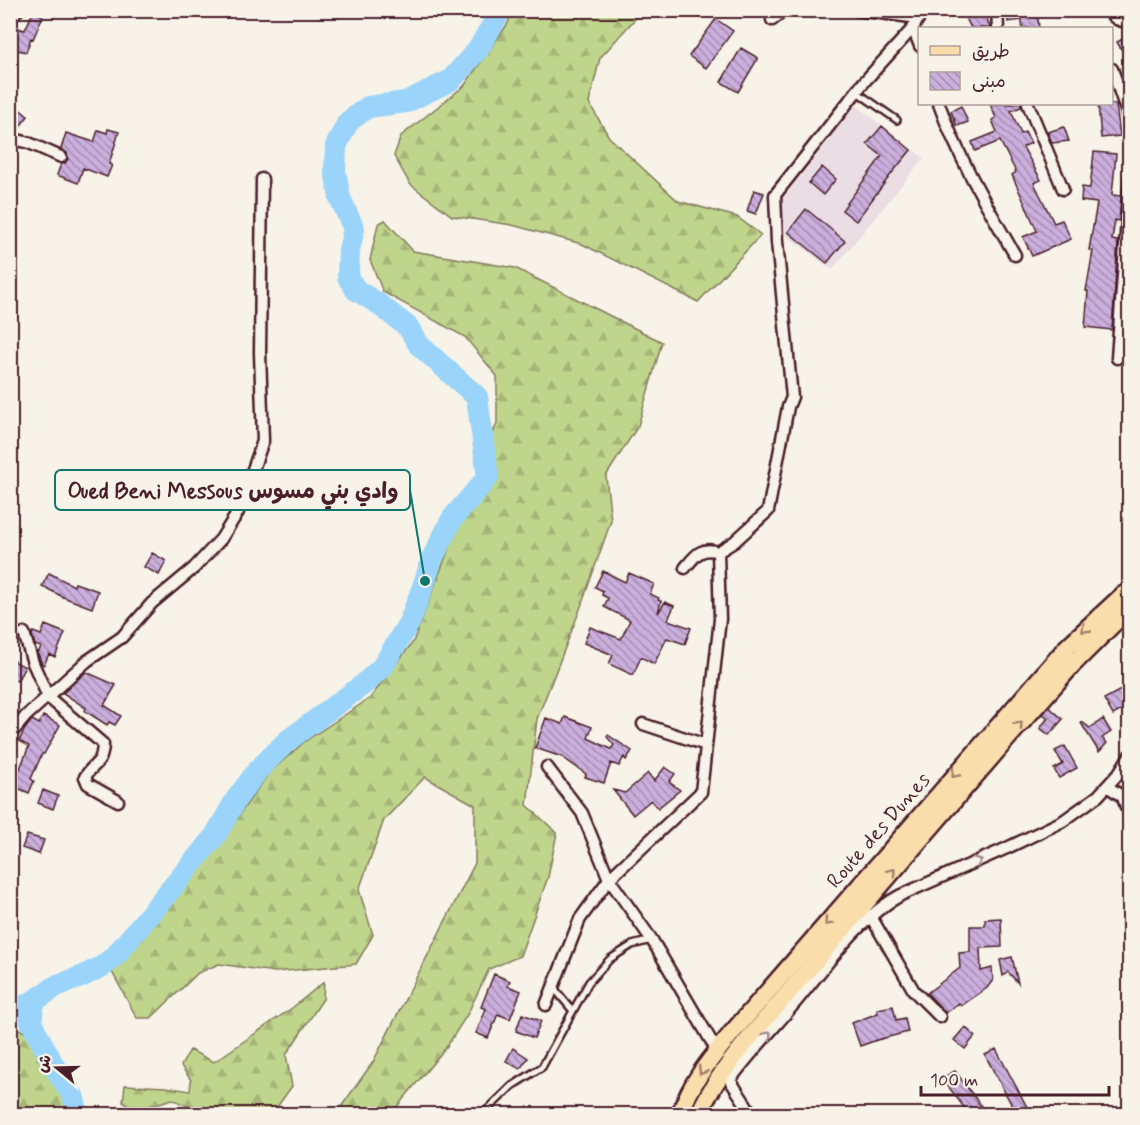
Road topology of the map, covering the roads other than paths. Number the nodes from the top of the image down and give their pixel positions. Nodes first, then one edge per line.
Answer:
1 (18, 10) edge
2 (785, 10) edge
3 (856, 10) edge
4 (997, 10) edge
5 (1108, 10) edge
6 (10, 16) edge
7 (918, 19) edge
8 (772, 20) dead end
9 (1130, 21) edge
10 (998, 27) edge
11 (1113, 72) edge
12 (857, 92) junction
13 (939, 105) edge
14 (1028, 105) edge
15 (897, 120) dead end
16 (1130, 121) edge
17 (10, 138) edge
18 (62, 157) dead end
19 (1130, 178) edge
20 (262, 179) dead end
21 (1063, 189) dead end
22 (1015, 255) dead end
23 (1117, 358) dead end
24 (718, 552) junction
25 (685, 568) dead end
26 (1130, 591) edge
27 (1130, 611) edge
28 (24, 633) dead end
29 (48, 697) junction
30 (643, 724) dead end
31 (10, 735) edge
32 (706, 745) junction
33 (1130, 755) edge
34 (547, 767) dead end
35 (1107, 786) junction
36 (118, 801) dead end
37 (1130, 811) edge
38 (609, 879) junction
39 (870, 915) junction
40 (652, 940) junction
41 (553, 987) junction
42 (546, 1005) dead end
43 (573, 1011) junction
44 (940, 1017) dead end
45 (717, 1051) junction
46 (483, 1114) edge
47 (680, 1114) edge
48 (699, 1114) edge
49 (752, 1114) edge

1 - 6 street
2 - 8 street
3 - 7 street
4 - 10 street
5 - 9 street
7 - 12 street
11 - 16 street
12 - 15 lane
12 - 24 street
13 - 22 street
14 - 21 street
17 - 18 street
19 - 23 street
20 - 29 street
24 - 25 street
24 - 32 street
26 -> 45 main road, Route des Dunes
48 -> 27 main road, Route des Dunes
28 - 29 street
29 - 31 street
29 - 36 street
30 - 32 street
32 - 38 street
33 - 35 street
34 - 38 street
35 - 37 street
39 -> 35 street
38 - 40 street
38 - 41 street
39 - 44 street
49 -> 39 street
40 - 43 lane
40 - 45 street
41 - 42 street
41 - 43 lane
43 - 46 lane
45 -> 47 main road, Route des Dunes

